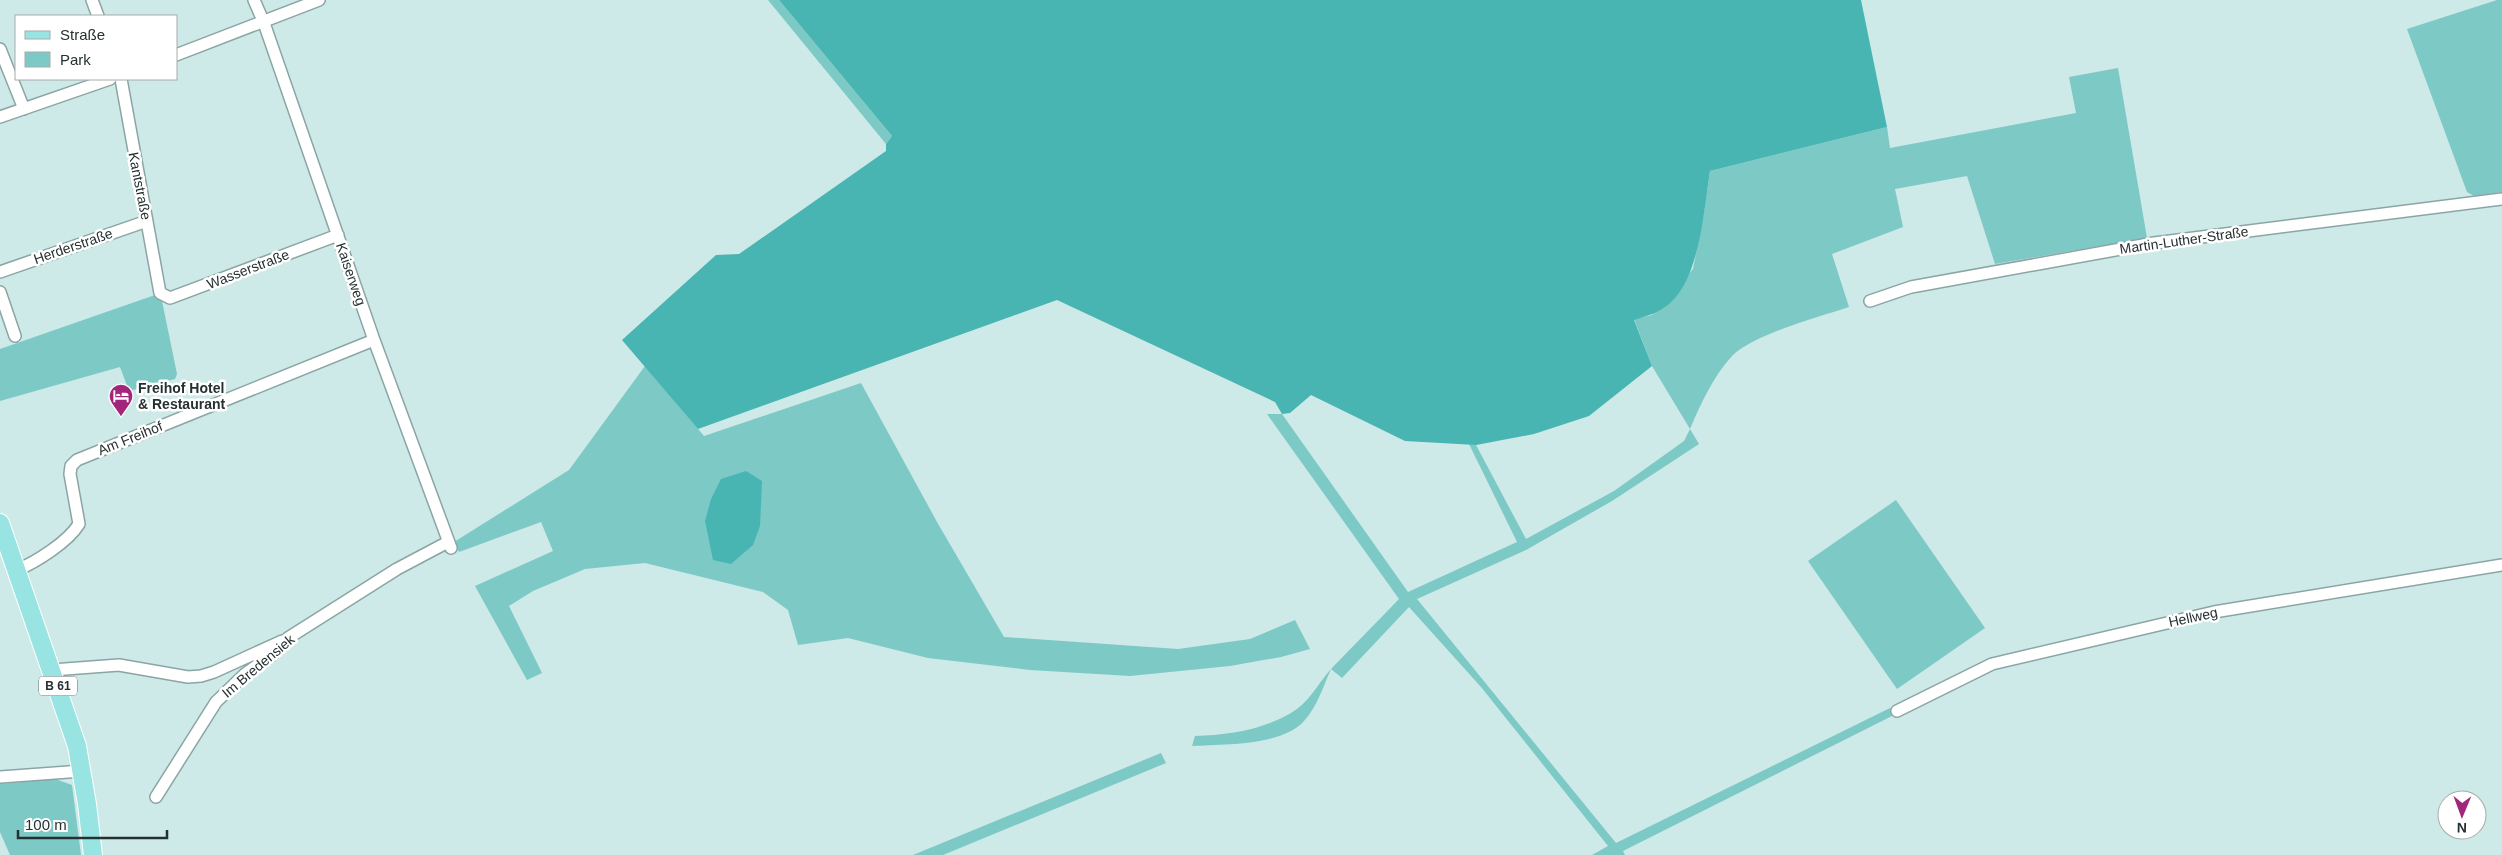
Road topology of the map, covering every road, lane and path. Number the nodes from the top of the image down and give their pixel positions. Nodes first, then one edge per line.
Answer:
1 (92, 0) edge
2 (254, 0) edge
3 (319, 0) edge
4 (98, 15) edge
5 (264, 23) junction
6 (0, 49) edge
7 (178, 54) edge
8 (107, 80) edge
9 (121, 80) edge
10 (24, 109) junction
11 (0, 117) edge
12 (2502, 199) edge
13 (147, 221) junction
14 (338, 235) junction
15 (0, 272) edge
16 (0, 292) edge
17 (160, 293) joint
18 (1870, 301) dead end
19 (15, 336) dead end
20 (374, 340) junction
21 (0, 523) edge
22 (450, 545) joint
23 (2502, 565) edge
24 (17, 570) junction
25 (288, 638) junction
26 (52, 670) junction
27 (1897, 711) dead end
28 (82, 771) junction
29 (0, 777) edge
30 (156, 797) dead end
31 (93, 855) edge

1 - 4 street
2 - 5 street, Kaiserweg
3 - 5 street
5 - 7 street
5 - 14 street, Kaiserweg
6 - 10 street
8 - 10 street
9 - 13 street, Kantstraße
10 - 11 street
12 - 18 street, Martin-Luther-Straße
13 - 15 street, Herderstraße
13 - 17 street, Kantstraße
14 - 17 street, Wasserstraße
14 - 20 street, Kaiserweg
16 - 19 street
20 - 22 street, Kaiserweg
20 - 24 street, Am Freihof
21 - 24 main road, B 61
22 - 25 street, Im Bredensiek
23 - 27 street, Hellweg
24 - 26 main road, B 61
25 - 26 street
25 - 30 street, Im Bredensiek
26 - 28 main road, B 61
28 - 29 street
28 - 31 main road, B 61

